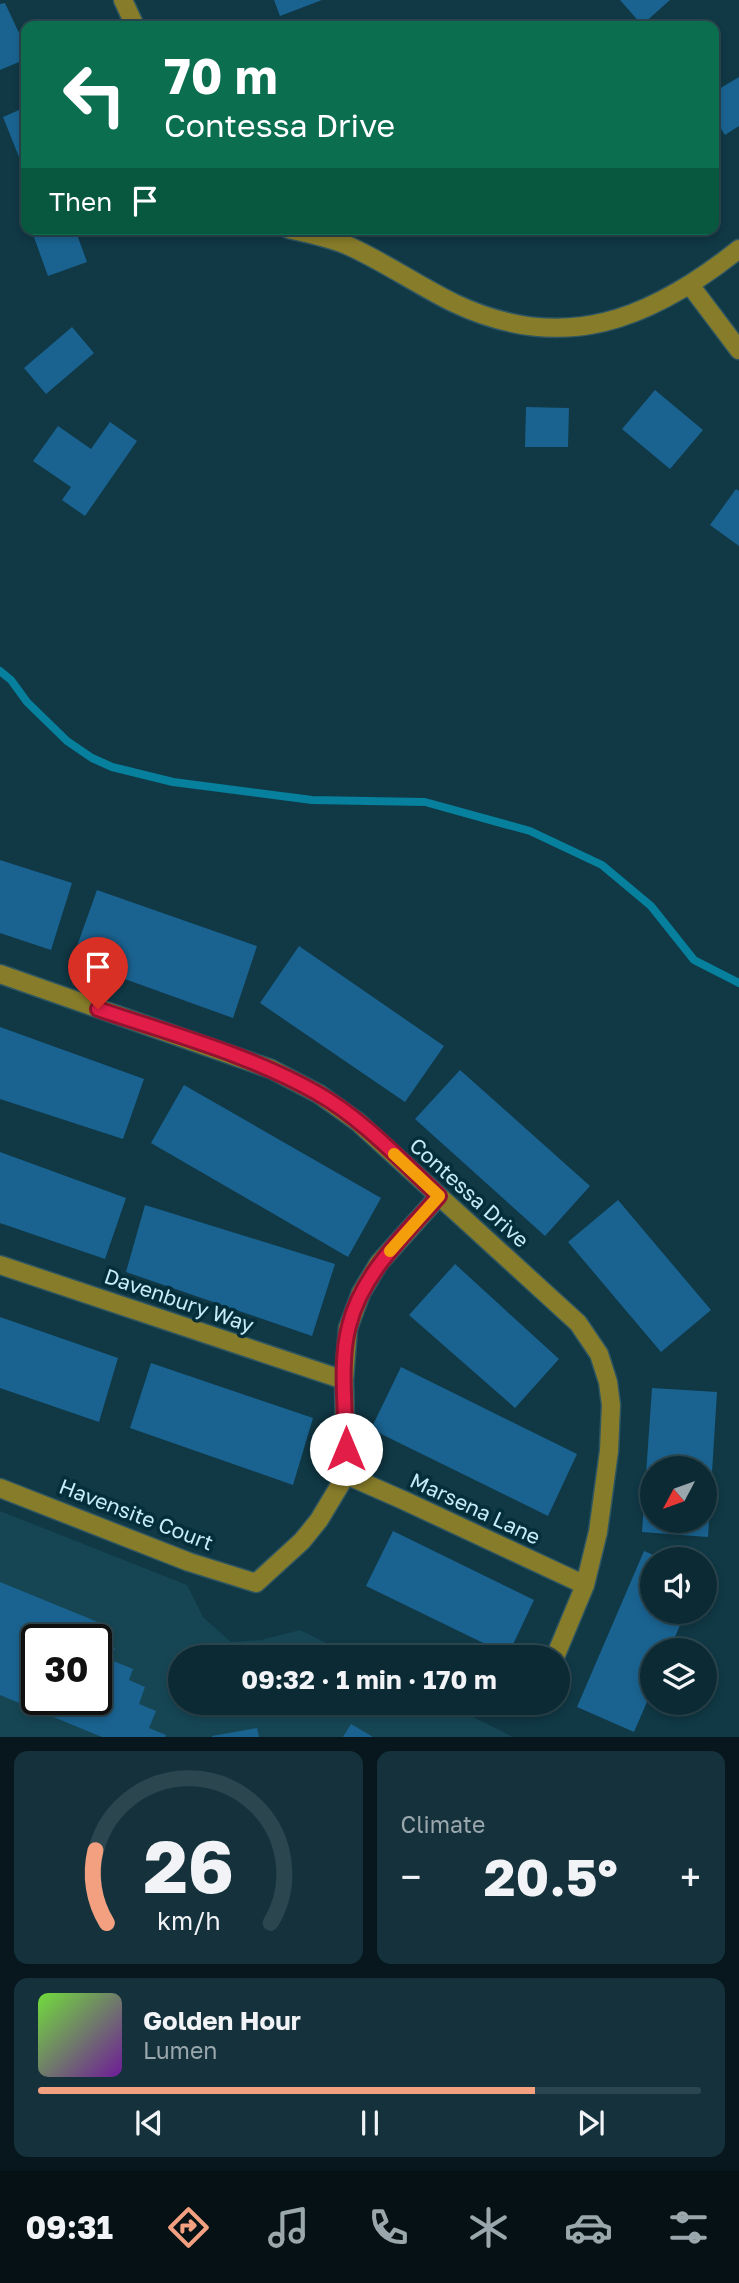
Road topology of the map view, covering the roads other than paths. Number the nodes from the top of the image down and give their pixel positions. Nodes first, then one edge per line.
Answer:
1 (123, 0) edge
2 (133, 21) edge
3 (311, 235) edge
4 (739, 249) edge
5 (690, 285) junction
6 (739, 350) edge
7 (0, 974) edge
8 (439, 1196) junction
9 (0, 1265) edge
10 (344, 1380) junction
11 (345, 1475) junction
12 (0, 1488) edge
13 (585, 1585) junction
14 (560, 1645) edge

1 - 2 street
3 - 5 street
4 - 5 street
5 - 6 street
7 - 8 street, Contessa Drive
8 - 10 street
8 - 13 street, Contessa Drive
9 - 10 street, Davenbury Way
10 - 11 street
11 - 12 street, Havensite Court
11 - 13 street, Marsena Lane
13 - 14 street, Contessa Drive

